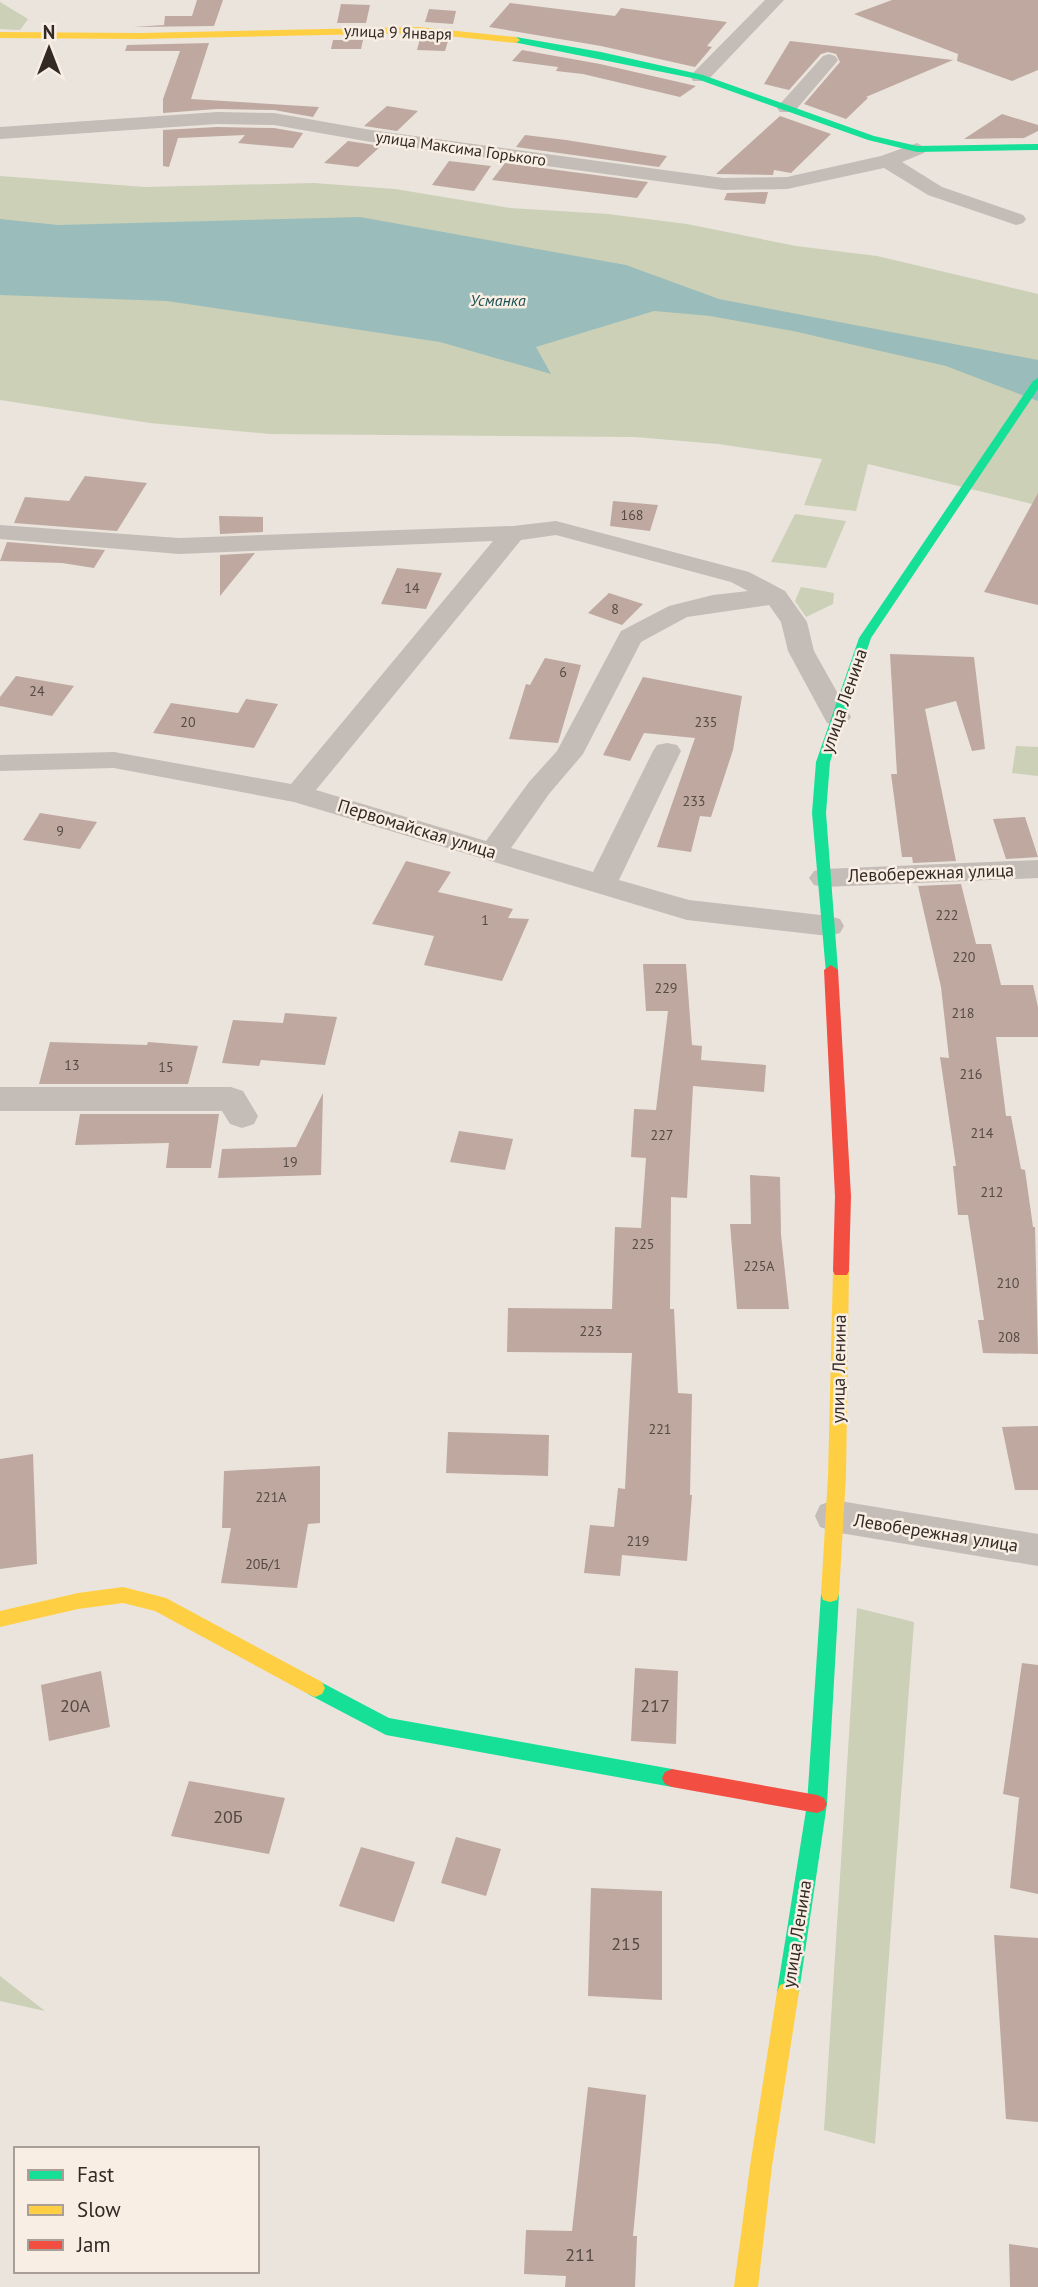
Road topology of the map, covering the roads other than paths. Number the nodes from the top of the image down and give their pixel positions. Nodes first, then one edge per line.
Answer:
1 (775, 0) edge
2 (0, 35) edge
3 (829, 60) dead end
4 (700, 77) junction
5 (787, 108) junction
6 (0, 133) edge
7 (1038, 147) edge
8 (917, 149) junction
9 (887, 161) junction
10 (1016, 219) dead end
11 (1038, 381) edge
12 (0, 532) edge
13 (513, 533) junction
14 (776, 596) junction
15 (837, 717) junction
16 (667, 751) dead end
17 (0, 764) edge
18 (298, 794) junction
19 (493, 852) junction
20 (1038, 869) edge
21 (824, 878) junction
22 (602, 885) junction
23 (829, 926) junction
24 (0, 1099) edge
25 (242, 1116) dead end
26 (834, 1516) junction
27 (1038, 1550) edge
28 (0, 1619) edge
29 (817, 1804) junction
30 (746, 2287) edge

1 - 4 street
2 - 4 main road, улица 9 Января
3 - 5 street
4 - 5 main road, улица 9 Января
5 - 8 main road, улица 9 Января
6 - 9 street, улица Максима Горького
7 - 8 main road, улица 9 Января
8 - 9 street, улица Максима Горького
9 - 10 street
11 - 15 main road, улица Ленина
12 - 13 street
13 - 14 street
13 - 18 street
14 - 15 street
14 - 19 street
15 - 21 main road, улица Ленина
16 - 22 street
17 - 18 street, Первомайская улица
18 - 19 street, Первомайская улица
19 - 22 street, Первомайская улица
20 - 21 street, Левобережная улица
21 - 23 main road, улица Ленина
22 - 23 street, Первомайская улица
23 - 26 main road, улица Ленина
24 - 25 street
26 - 27 street, Левобережная улица
26 - 29 main road, улица Ленина
28 - 29 main road
29 - 30 main road, улица Ленина

